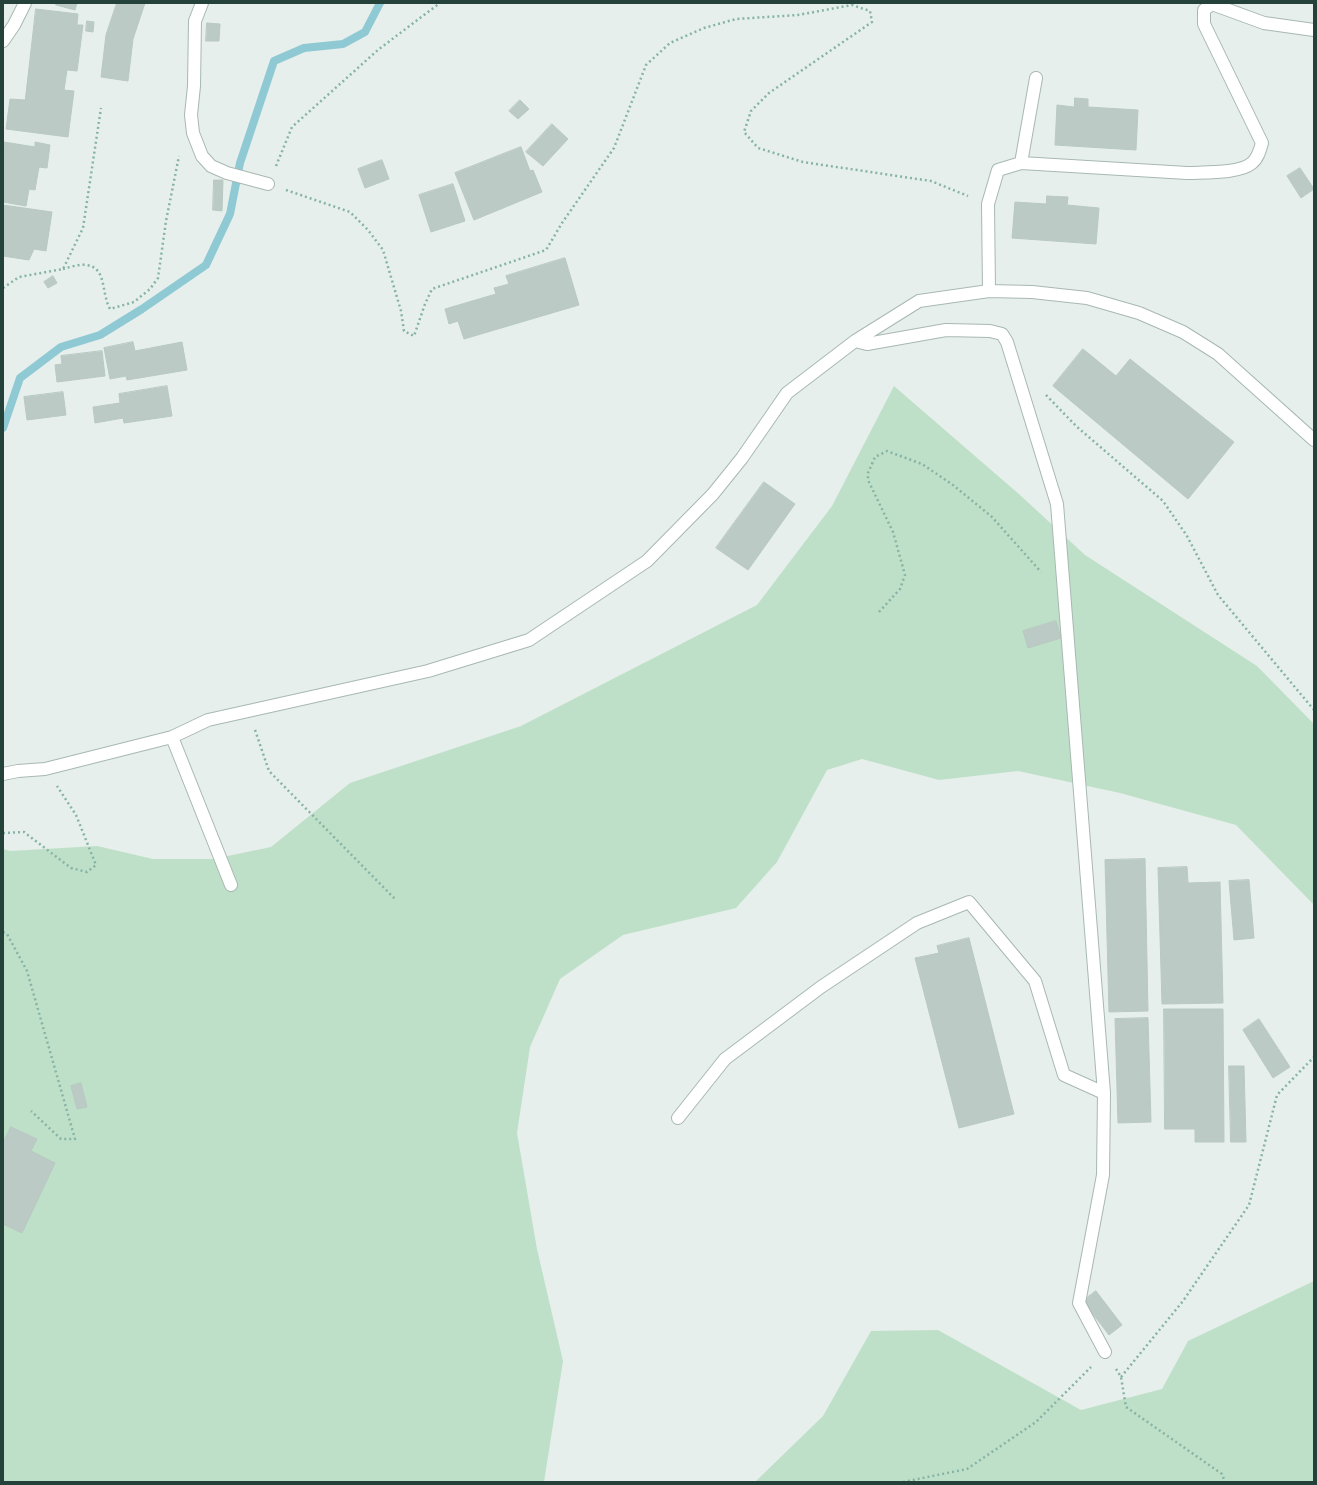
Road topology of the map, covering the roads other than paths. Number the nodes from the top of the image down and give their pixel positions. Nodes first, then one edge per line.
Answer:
1 (25, 3) edge
2 (202, 3) edge
3 (1314, 30) edge
4 (3, 41) edge
5 (1036, 78) dead end
6 (1021, 163) junction
7 (268, 184) road end
8 (989, 290) junction
9 (854, 341) junction
10 (1314, 440) edge
11 (172, 737) junction
12 (3, 774) edge
13 (231, 885) dead end
14 (1104, 1093) junction
15 (678, 1118) dead end
16 (1105, 1352) road end

1 - 4 street
2 - 7 street
3 - 6 street
5 - 6 street
6 - 8 street
8 - 9 street
8 - 10 street
9 - 11 street
9 - 14 street
11 - 12 street
11 - 13 street
14 - 15 street
14 - 16 street

